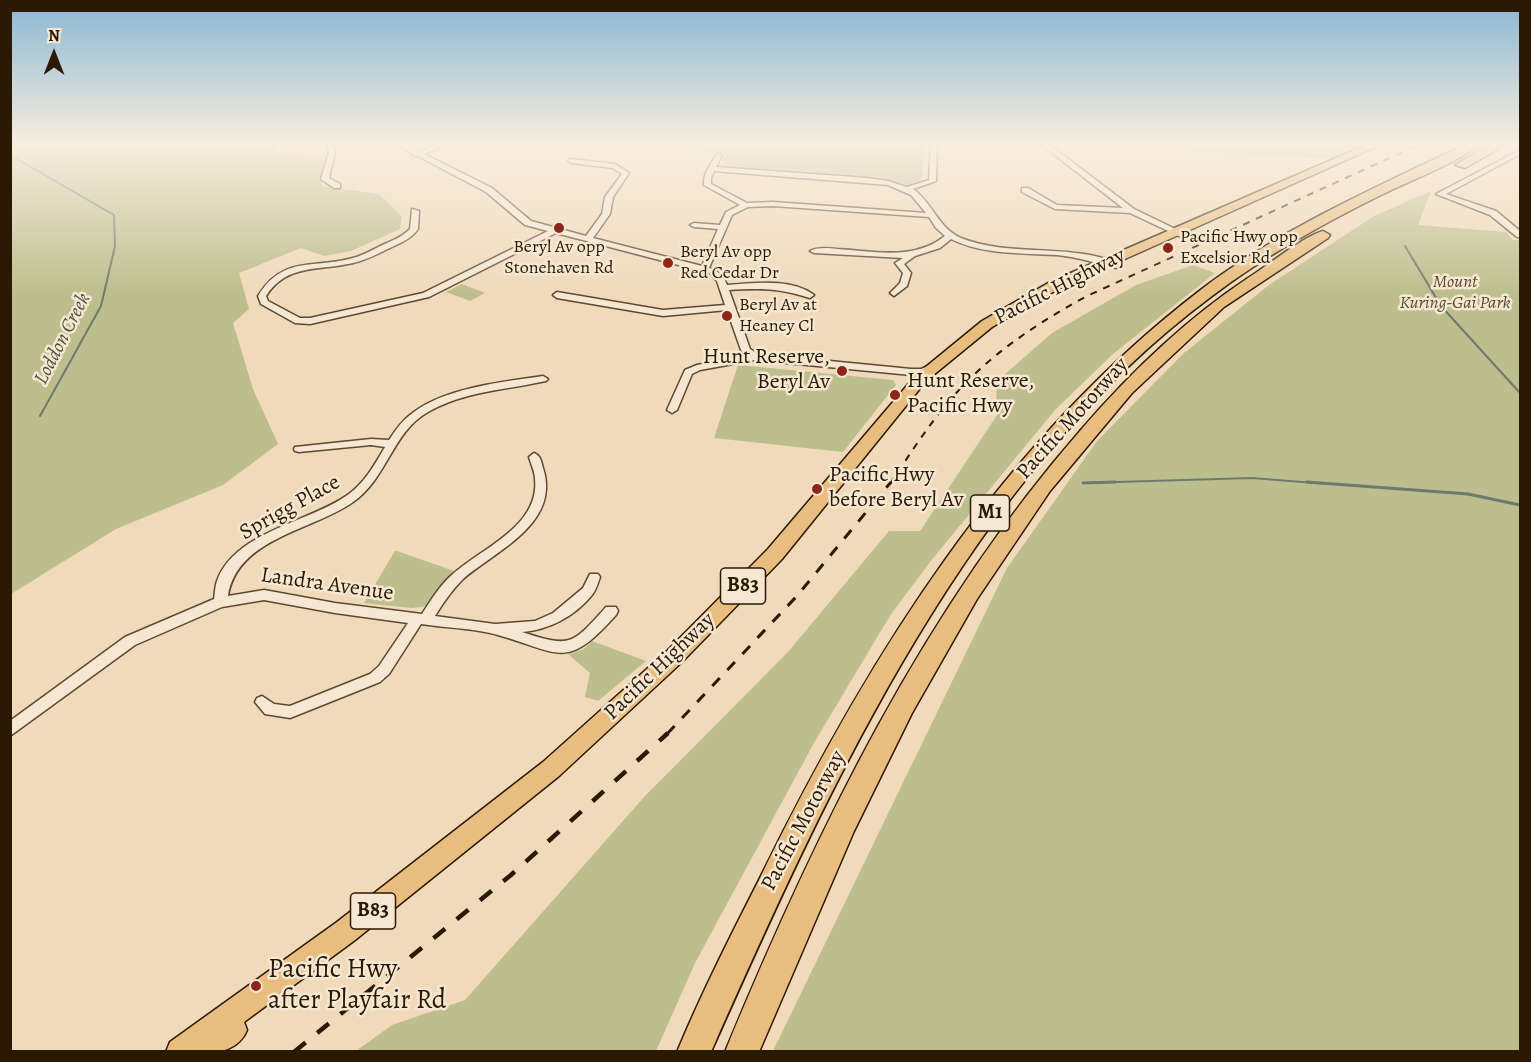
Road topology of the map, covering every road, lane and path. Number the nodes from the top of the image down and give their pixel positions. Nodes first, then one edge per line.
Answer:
1 (494, 195) edge
2 (611, 195) edge
3 (725, 195) edge
4 (914, 195) edge
5 (1031, 195) edge
6 (1108, 195) edge
7 (1268, 195) edge
8 (1272, 195) edge
9 (1373, 195) edge
10 (1404, 195) edge
11 (1442, 195) edge
12 (746, 205) junction
13 (415, 211) dead end
14 (1131, 212) junction
15 (929, 215) junction
16 (694, 225) dead end
17 (723, 227) junction
18 (554, 231) junction
19 (1181, 234) junction
20 (1519, 235) edge
21 (951, 236) junction
22 (588, 239) junction
23 (814, 250) dead end
24 (912, 255) junction
25 (1112, 264) junction
26 (705, 268) junction
27 (724, 288) junction
28 (894, 293) dead end
29 (557, 295) dead end
30 (810, 295) dead end
31 (730, 307) junction
32 (755, 357) junction
33 (543, 379) dead end
34 (904, 381) junction
35 (672, 410) dead end
36 (392, 444) junction
37 (298, 448) dead end
38 (534, 457) dead end
39 (594, 577) dead end
40 (220, 602) junction
41 (610, 611) dead end
42 (421, 619) junction
43 (495, 629) junction
44 (262, 702) dead end
45 (10, 730) edge
46 (180, 1052) edge
47 (203, 1052) edge
48 (694, 1052) edge
49 (742, 1052) edge

1 - 18 street
2 - 22 street
3 - 12 street
4 - 15 street
5 - 14 street
6 - 14 street
7 - 19 main road, Pacific Highway / B83
8 - 19 main road, Pacific Highway / B83
9 - 48 highway, Pacific Motorway / M1
10 - 49 highway, Pacific Motorway / M1
11 - 20 street
12 - 15 street
12 - 17 street
13 - 18 street
14 - 19 street
15 - 21 street
16 - 17 street
17 - 26 street
18 - 22 street
19 - 25 main road, Pacific Highway / B83
21 - 24 street
21 - 25 street
22 - 26 street
23 - 24 street
24 - 28 street
25 - 34 main road, Pacific Highway / B83
25 - 47 main road, Pacific Highway / B83
26 - 27 street
27 - 30 street
27 - 31 street
29 - 31 street
31 - 32 street
32 - 34 street
32 - 35 street
33 - 36 street, Sprigg Place
34 - 46 main road, Pacific Highway / B83
36 - 37 street
36 - 40 street, Sprigg Place
38 - 42 street
39 - 43 street, Landra Avenue
40 - 42 street, Landra Avenue
40 - 45 street, Landra Avenue
41 - 43 street, Landra Avenue
42 - 43 street, Landra Avenue
42 - 44 street

